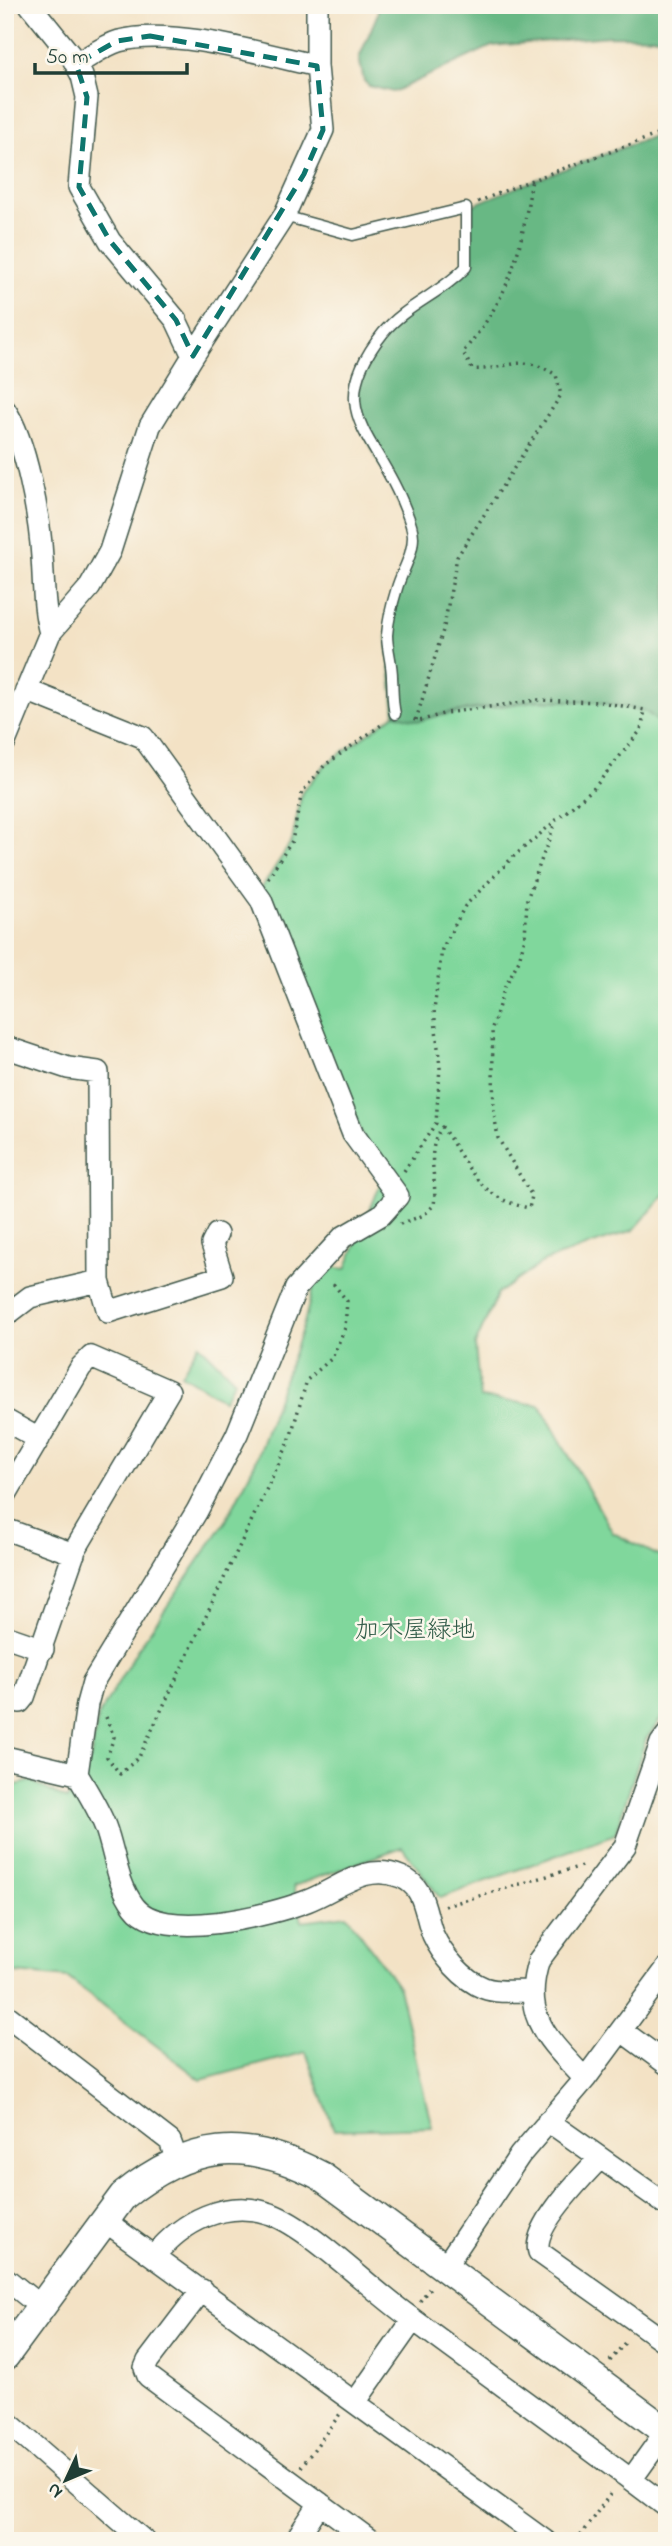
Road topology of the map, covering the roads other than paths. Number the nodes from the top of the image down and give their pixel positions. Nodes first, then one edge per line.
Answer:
1 (30, 5) edge
2 (317, 5) edge
3 (76, 64) junction
4 (317, 66) junction
5 (284, 216) junction
6 (193, 356) junction
7 (5, 410) edge
8 (50, 633) junction
9 (26, 690) junction
10 (395, 714) road end
11 (5, 742) edge
12 (5, 1047) edge
13 (217, 1234) dead end
14 (99, 1281) junction
15 (5, 1316) edge
16 (5, 1420) edge
17 (39, 1439) junction
18 (5, 1496) edge
19 (5, 1529) edge
20 (74, 1554) junction
21 (5, 1636) edge
22 (43, 1649) junction
23 (5, 1699) edge
24 (667, 1735) edge
25 (5, 1757) edge
26 (77, 1774) junction
27 (667, 1968) edge
28 (531, 1991) junction
29 (5, 2014) edge
30 (622, 2031) junction
31 (667, 2064) edge
32 (585, 2080) junction
33 (548, 2121) junction
34 (600, 2158) junction
35 (177, 2160) junction
36 (667, 2205) edge
37 (105, 2221) junction
38 (154, 2256) junction
39 (444, 2268) junction
40 (5, 2278) edge
41 (202, 2290) junction
42 (41, 2307) junction
43 (411, 2318) junction
44 (667, 2343) edge
45 (5, 2356) edge
46 (353, 2401) junction
47 (5, 2420) edge
48 (666, 2431) edge
49 (627, 2479) junction
50 (320, 2503) junction
51 (667, 2507) edge
52 (144, 2541) edge
53 (295, 2541) edge
54 (371, 2541) edge
55 (545, 2541) edge

1 - 3 street
2 - 4 street
3 - 4 street
3 - 6 street
4 - 5 street
5 - 6 street
5 - 10 lane
6 - 8 street
7 - 8 street
8 - 9 street
9 - 11 street
9 - 26 street
12 - 14 street
13 - 14 street
14 - 15 street
16 - 17 street
17 - 18 street
17 - 20 street
19 - 20 street
20 - 22 street
21 - 22 street
22 - 23 street
24 - 28 street
25 - 26 street
26 - 28 street
27 - 30 street
28 - 32 street
29 - 35 street
30 - 31 street
30 - 32 street
32 - 33 street
33 - 34 street
33 - 39 street
34 - 36 street
34 - 44 street
35 - 37 street
35 - 39 street
37 - 38 street
37 - 42 street
38 - 41 street
38 - 43 street
39 - 48 street
40 - 42 street
41 - 46 street
41 - 50 street
42 - 45 street
43 - 46 street
43 - 49 street
46 - 55 street
47 - 52 street
48 - 49 street
49 - 51 street
50 - 53 street
50 - 54 street

